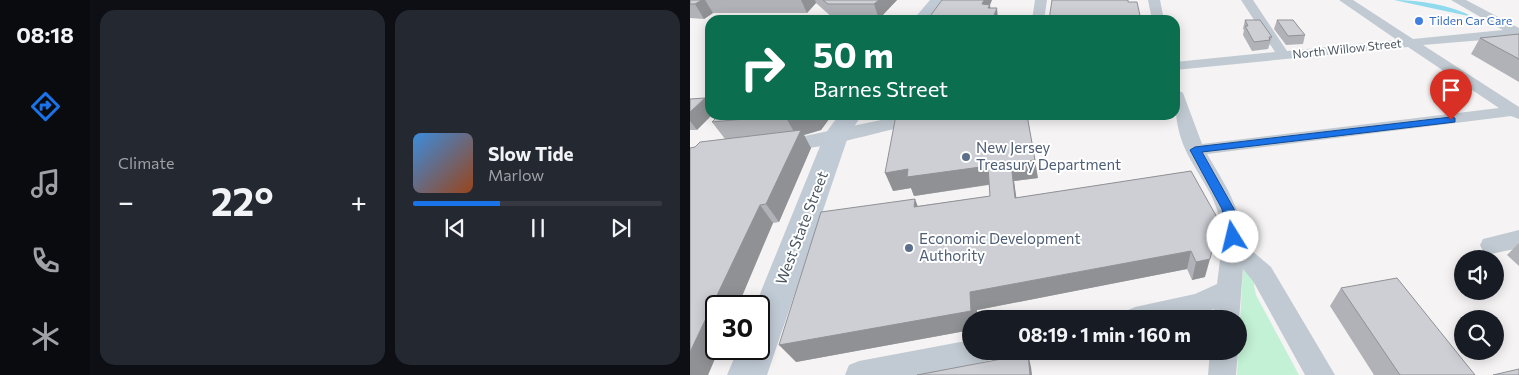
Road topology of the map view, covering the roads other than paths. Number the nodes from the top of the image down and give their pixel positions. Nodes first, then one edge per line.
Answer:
1 (938, 0) edge
2 (1041, 0) edge
3 (1154, 0) edge
4 (1247, 0) edge
5 (1345, 0) edge
6 (1457, 0) edge
7 (925, 15) edge
8 (1039, 15) edge
9 (1157, 15) edge
10 (1519, 32) edge
11 (1409, 43) junction
12 (1284, 56) junction
13 (1180, 66) edge
14 (1180, 107) edge
15 (1517, 113) edge
16 (886, 120) edge
17 (844, 125) edge
18 (768, 147) edge
19 (1195, 150) junction
20 (1519, 239) edge
21 (1491, 245) dead end
22 (1233, 248) junction
23 (1229, 290) junction
24 (1177, 310) edge
25 (1227, 310) edge
26 (770, 316) edge
27 (962, 355) edge
28 (753, 360) edge
29 (1223, 360) edge
30 (747, 375) edge
31 (859, 375) edge
32 (1222, 375) edge
33 (1321, 375) edge

1 - 7 street
2 - 8 street
3 - 9 street
4 - 12 street
5 - 11 street
6 - 10 street
10 - 11 street, North Willow Street
11 - 12 street, North Willow Street
11 - 15 street
12 - 13 street, North Willow Street
14 - 19 street
15 - 19 street
16 - 17 street
17 - 18 street
17 - 26 street, West State Street
19 - 22 street
20 - 21 street
22 - 23 street
22 - 33 street
23 - 24 street
23 - 25 street
27 - 31 street
28 - 30 street
29 - 32 street

